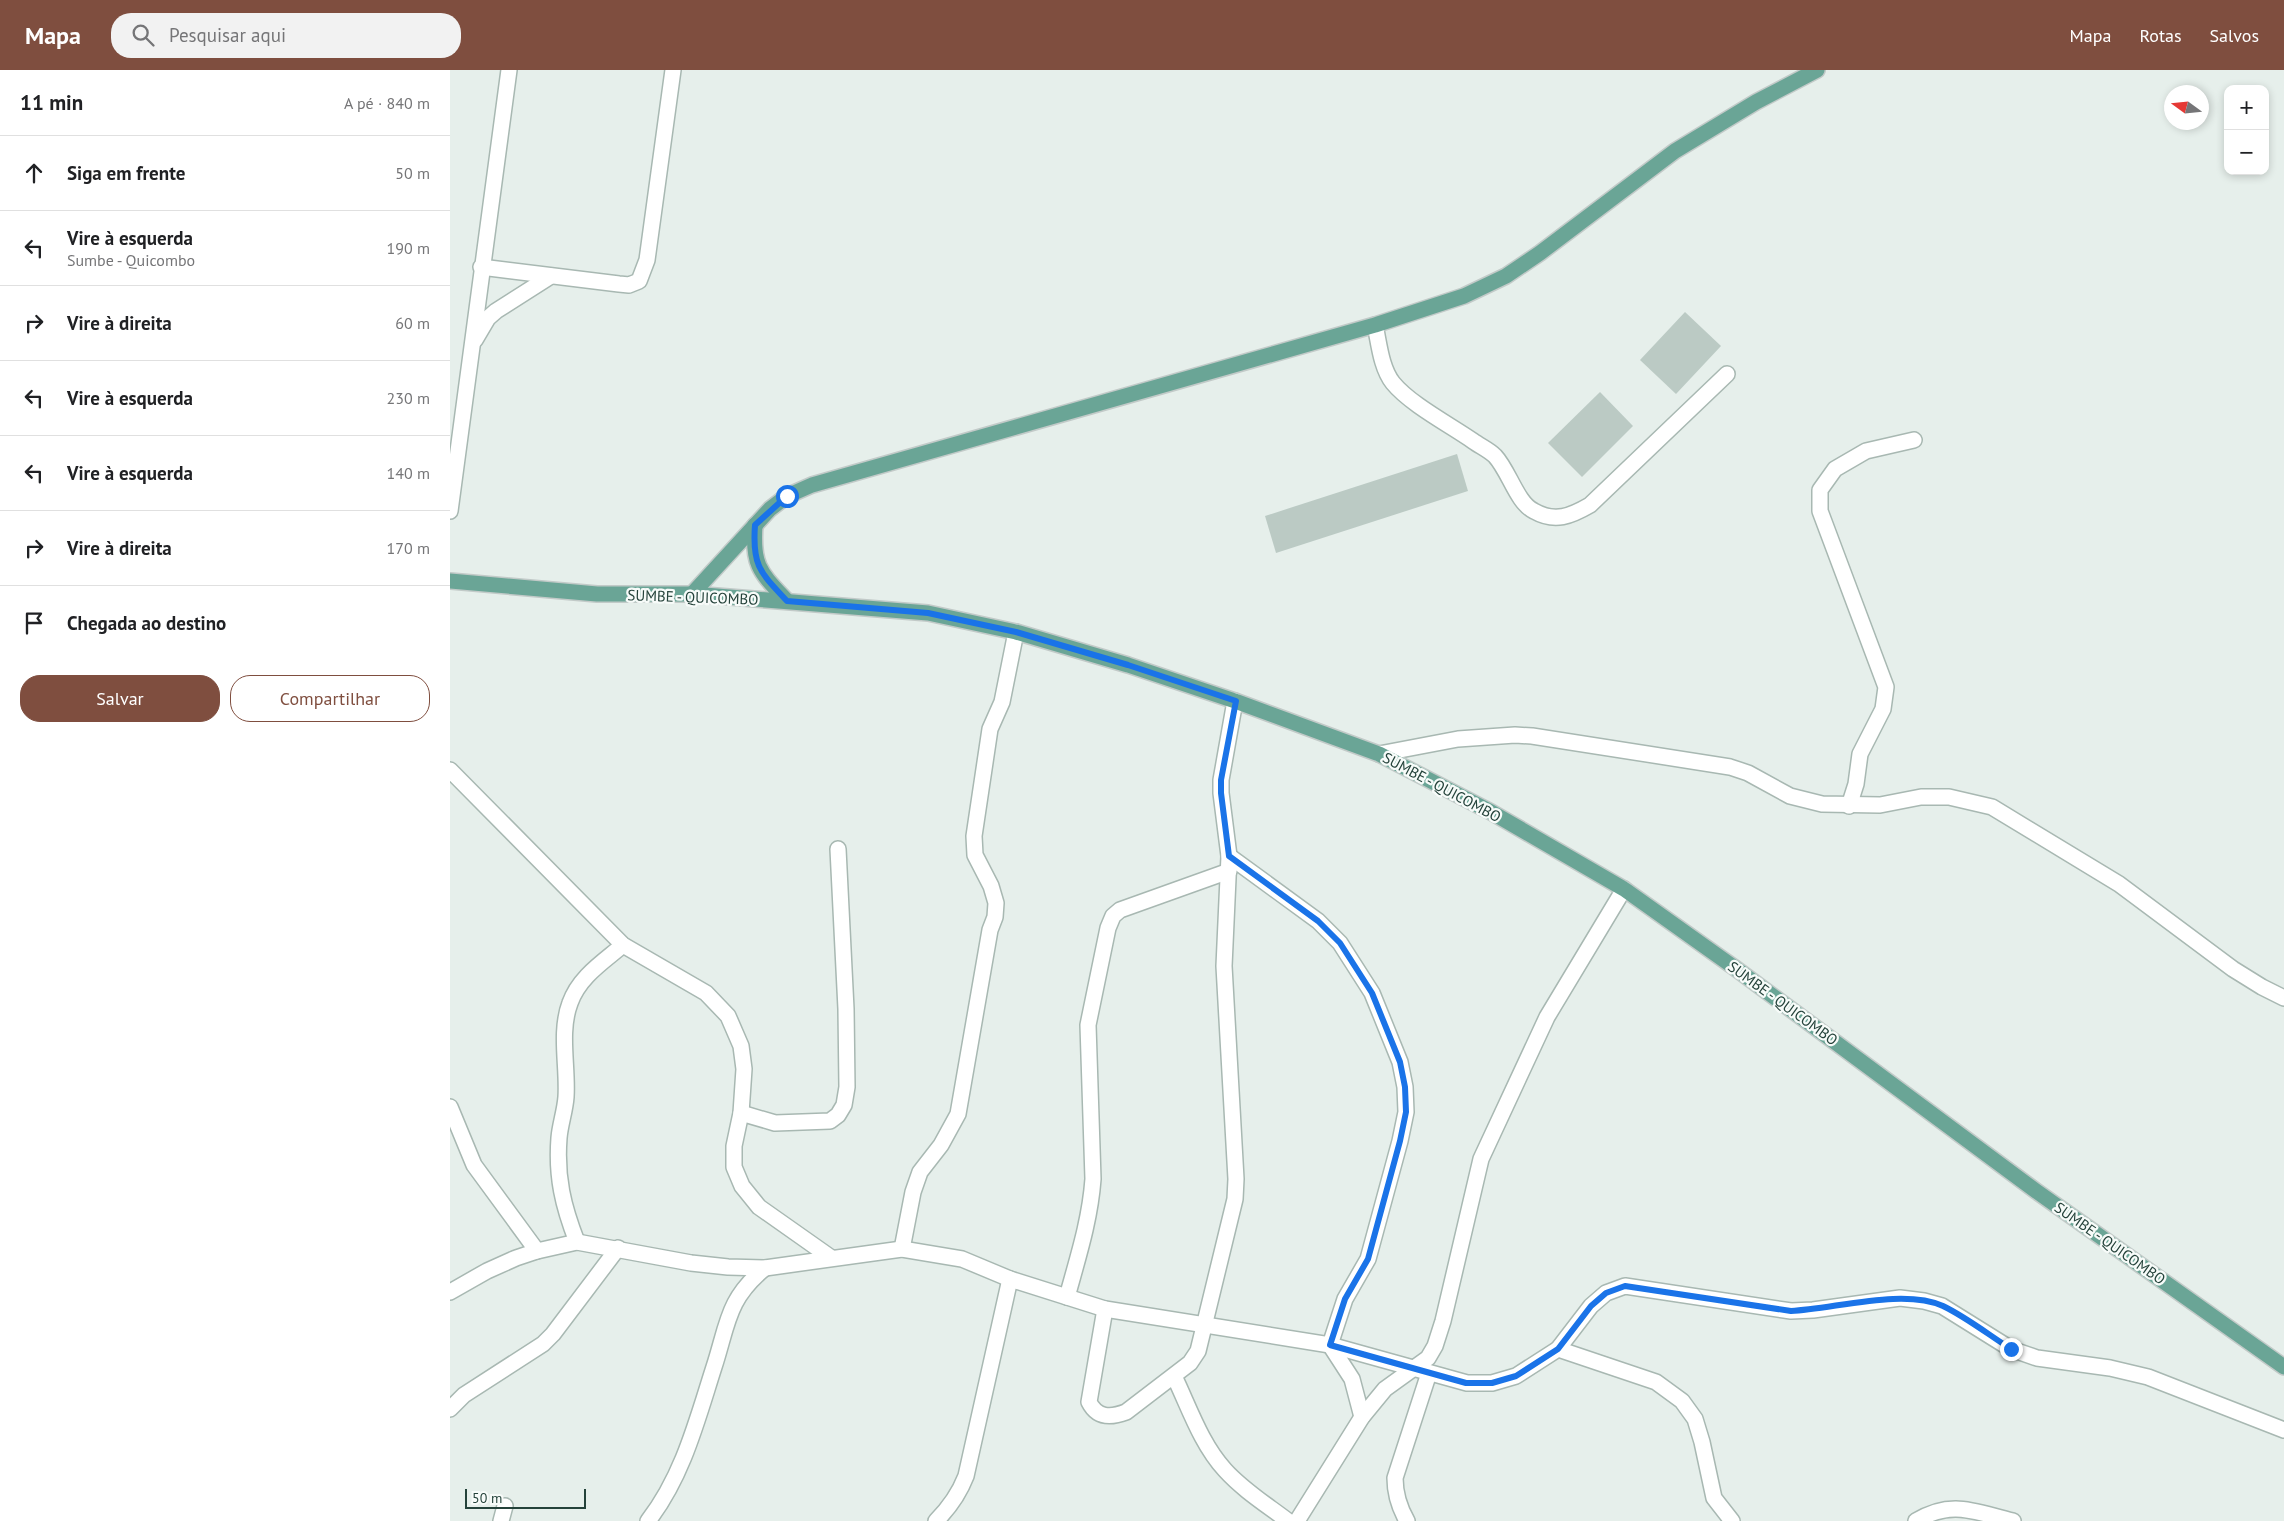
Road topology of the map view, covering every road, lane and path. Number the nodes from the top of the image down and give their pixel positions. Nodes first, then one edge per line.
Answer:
1 (509, 70) edge
2 (673, 70) edge
3 (1817, 70) edge
4 (481, 267) junction
5 (551, 276) junction
6 (1375, 325) junction
7 (473, 344) junction
8 (1727, 374) dead end
9 (456, 417) edge
10 (1914, 440) dead end
11 (450, 511) edge
12 (755, 525) junction
13 (450, 581) edge
14 (692, 594) junction
15 (787, 601) junction
16 (1016, 632) junction
17 (1236, 701) junction
18 (1379, 754) junction
19 (450, 770) edge
20 (1849, 806) junction
21 (838, 849) dead end
22 (1229, 864) junction
23 (1624, 889) junction
24 (623, 945) junction
25 (2284, 998) edge
26 (450, 1107) edge
27 (741, 1114) junction
28 (577, 1242) junction
29 (618, 1248) junction
30 (902, 1249) junction
31 (537, 1251) junction
32 (830, 1257) junction
33 (765, 1268) junction
34 (1010, 1279) junction
35 (450, 1292) edge
36 (1067, 1297) junction
37 (1106, 1309) junction
38 (1205, 1324) junction
39 (1330, 1345) junction
40 (1558, 1349) junction
41 (2284, 1366) edge
42 (1422, 1371) junction
43 (1174, 1376) junction
44 (450, 1409) edge
45 (1362, 1417) junction
46 (2284, 1430) edge
47 (505, 1506) dead end
48 (501, 1521) edge
49 (648, 1521) edge
50 (936, 1521) edge
51 (1288, 1521) edge
52 (1297, 1521) edge
53 (1407, 1521) edge
54 (1732, 1521) edge
55 (1916, 1521) edge
56 (2013, 1521) edge

1 - 4 street
2 - 5 street
3 - 6 main road
4 - 5 street
4 - 7 street
5 - 7 street
6 - 8 street
6 - 12 main road
7 - 9 street
9 - 11 street
10 - 20 street
12 - 14 main road
12 - 15 main road
13 - 14 main road, SUMBE - QUICOMBO
14 - 15 main road, SUMBE - QUICOMBO
15 - 16 main road, SUMBE - QUICOMBO
16 - 17 main road, SUMBE - QUICOMBO
16 - 30 street
17 - 18 main road, SUMBE - QUICOMBO
17 - 22 street
18 - 20 street
18 - 23 main road, SUMBE - QUICOMBO
19 - 24 street
20 - 25 street
21 - 27 street
22 - 36 street
22 - 38 street
22 - 39 street
23 - 41 main road, SUMBE - QUICOMBO
23 - 42 street
24 - 27 street
24 - 28 street
26 - 31 street
27 - 32 street
28 - 29 street
28 - 31 street
29 - 33 street
29 - 44 street
30 - 32 street
30 - 34 street
31 - 35 street
32 - 33 street
33 - 49 street
34 - 36 street
34 - 50 street
36 - 37 street
37 - 38 street
37 - 43 street
38 - 39 street
38 - 43 street
39 - 42 street
39 - 45 street
40 - 42 street
40 - 46 street
40 - 54 street
42 - 45 street
42 - 53 street
43 - 51 street
45 - 52 street
47 - 48 street
55 - 56 street

